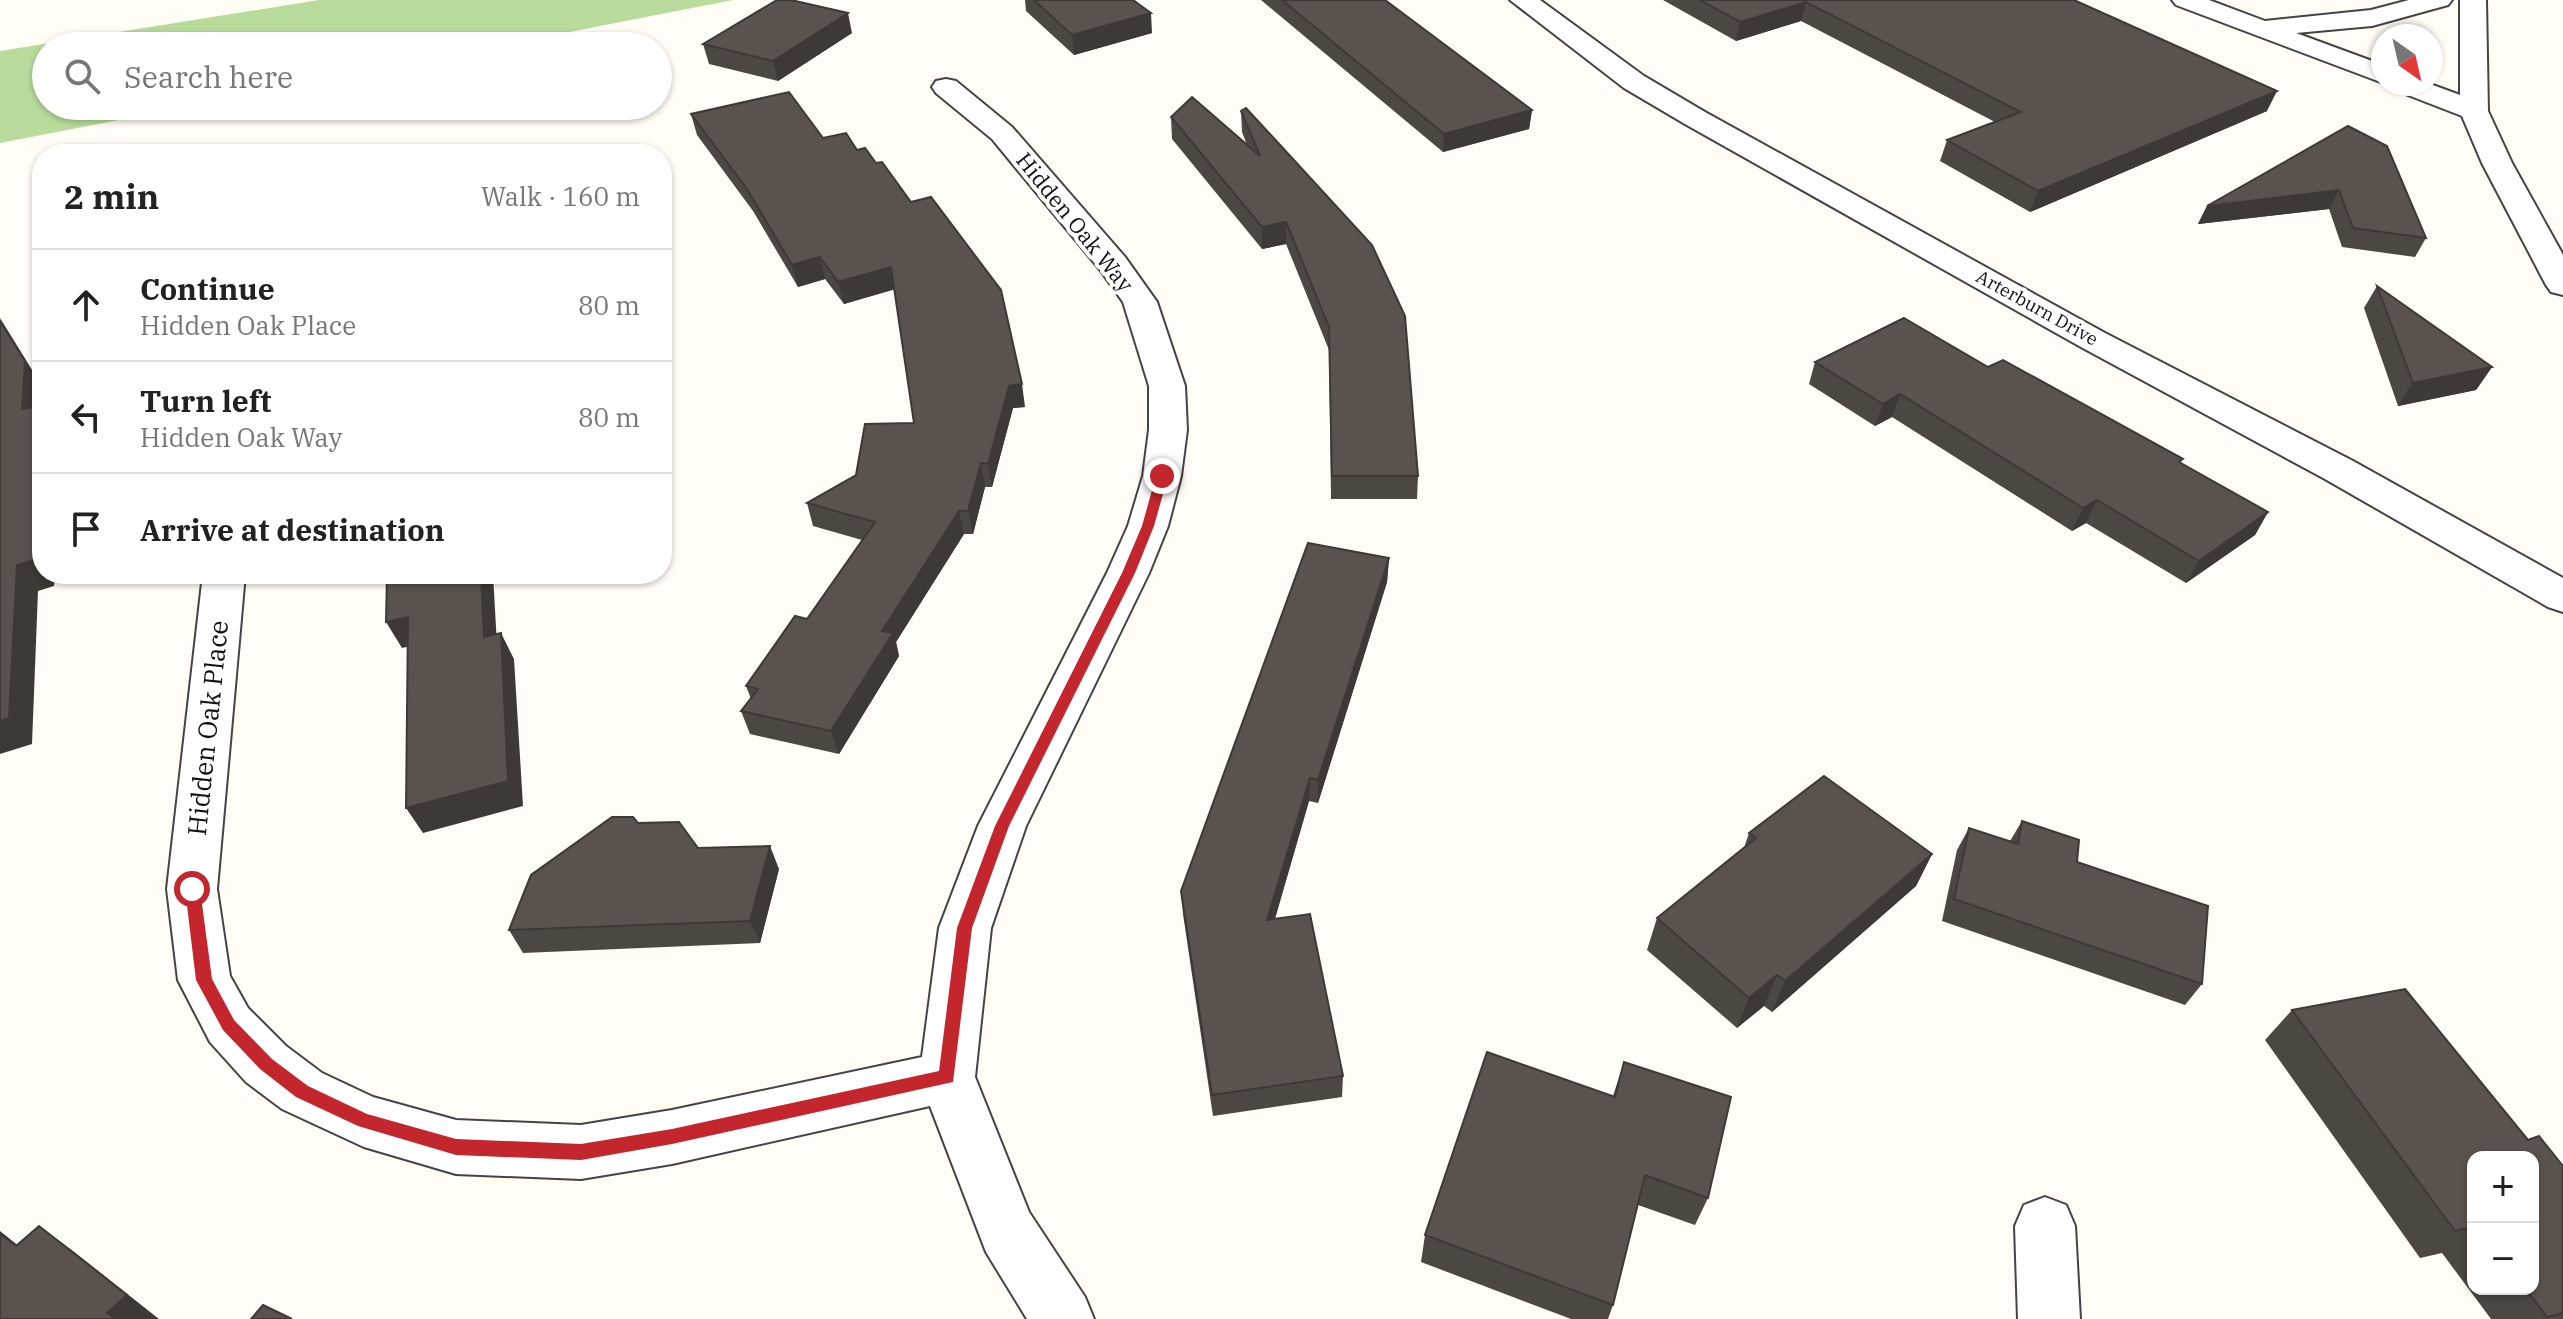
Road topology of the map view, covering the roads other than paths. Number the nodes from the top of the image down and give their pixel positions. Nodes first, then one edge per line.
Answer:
1 (1523, 0) edge
2 (2185, 0) edge
3 (2439, 0) edge
4 (2473, 0) edge
5 (2262, 28) junction
6 (2371, 70) edge
7 (946, 87) dead end
8 (2436, 96) edge
9 (2474, 111) junction
10 (2563, 285) edge
11 (223, 584) edge
12 (2563, 597) edge
13 (947, 1077) junction
14 (2045, 1226) dead end
15 (1063, 1319) edge
16 (2049, 1319) edge

1 - 12 street, Arterburn Drive
2 - 5 street
3 - 5 street
4 - 9 street
5 - 6 street
7 - 13 street, Hidden Oak Way
8 - 9 street
9 - 10 street
11 - 13 street, Hidden Oak Place
13 - 15 street, Hidden Oak Way
14 - 16 street

